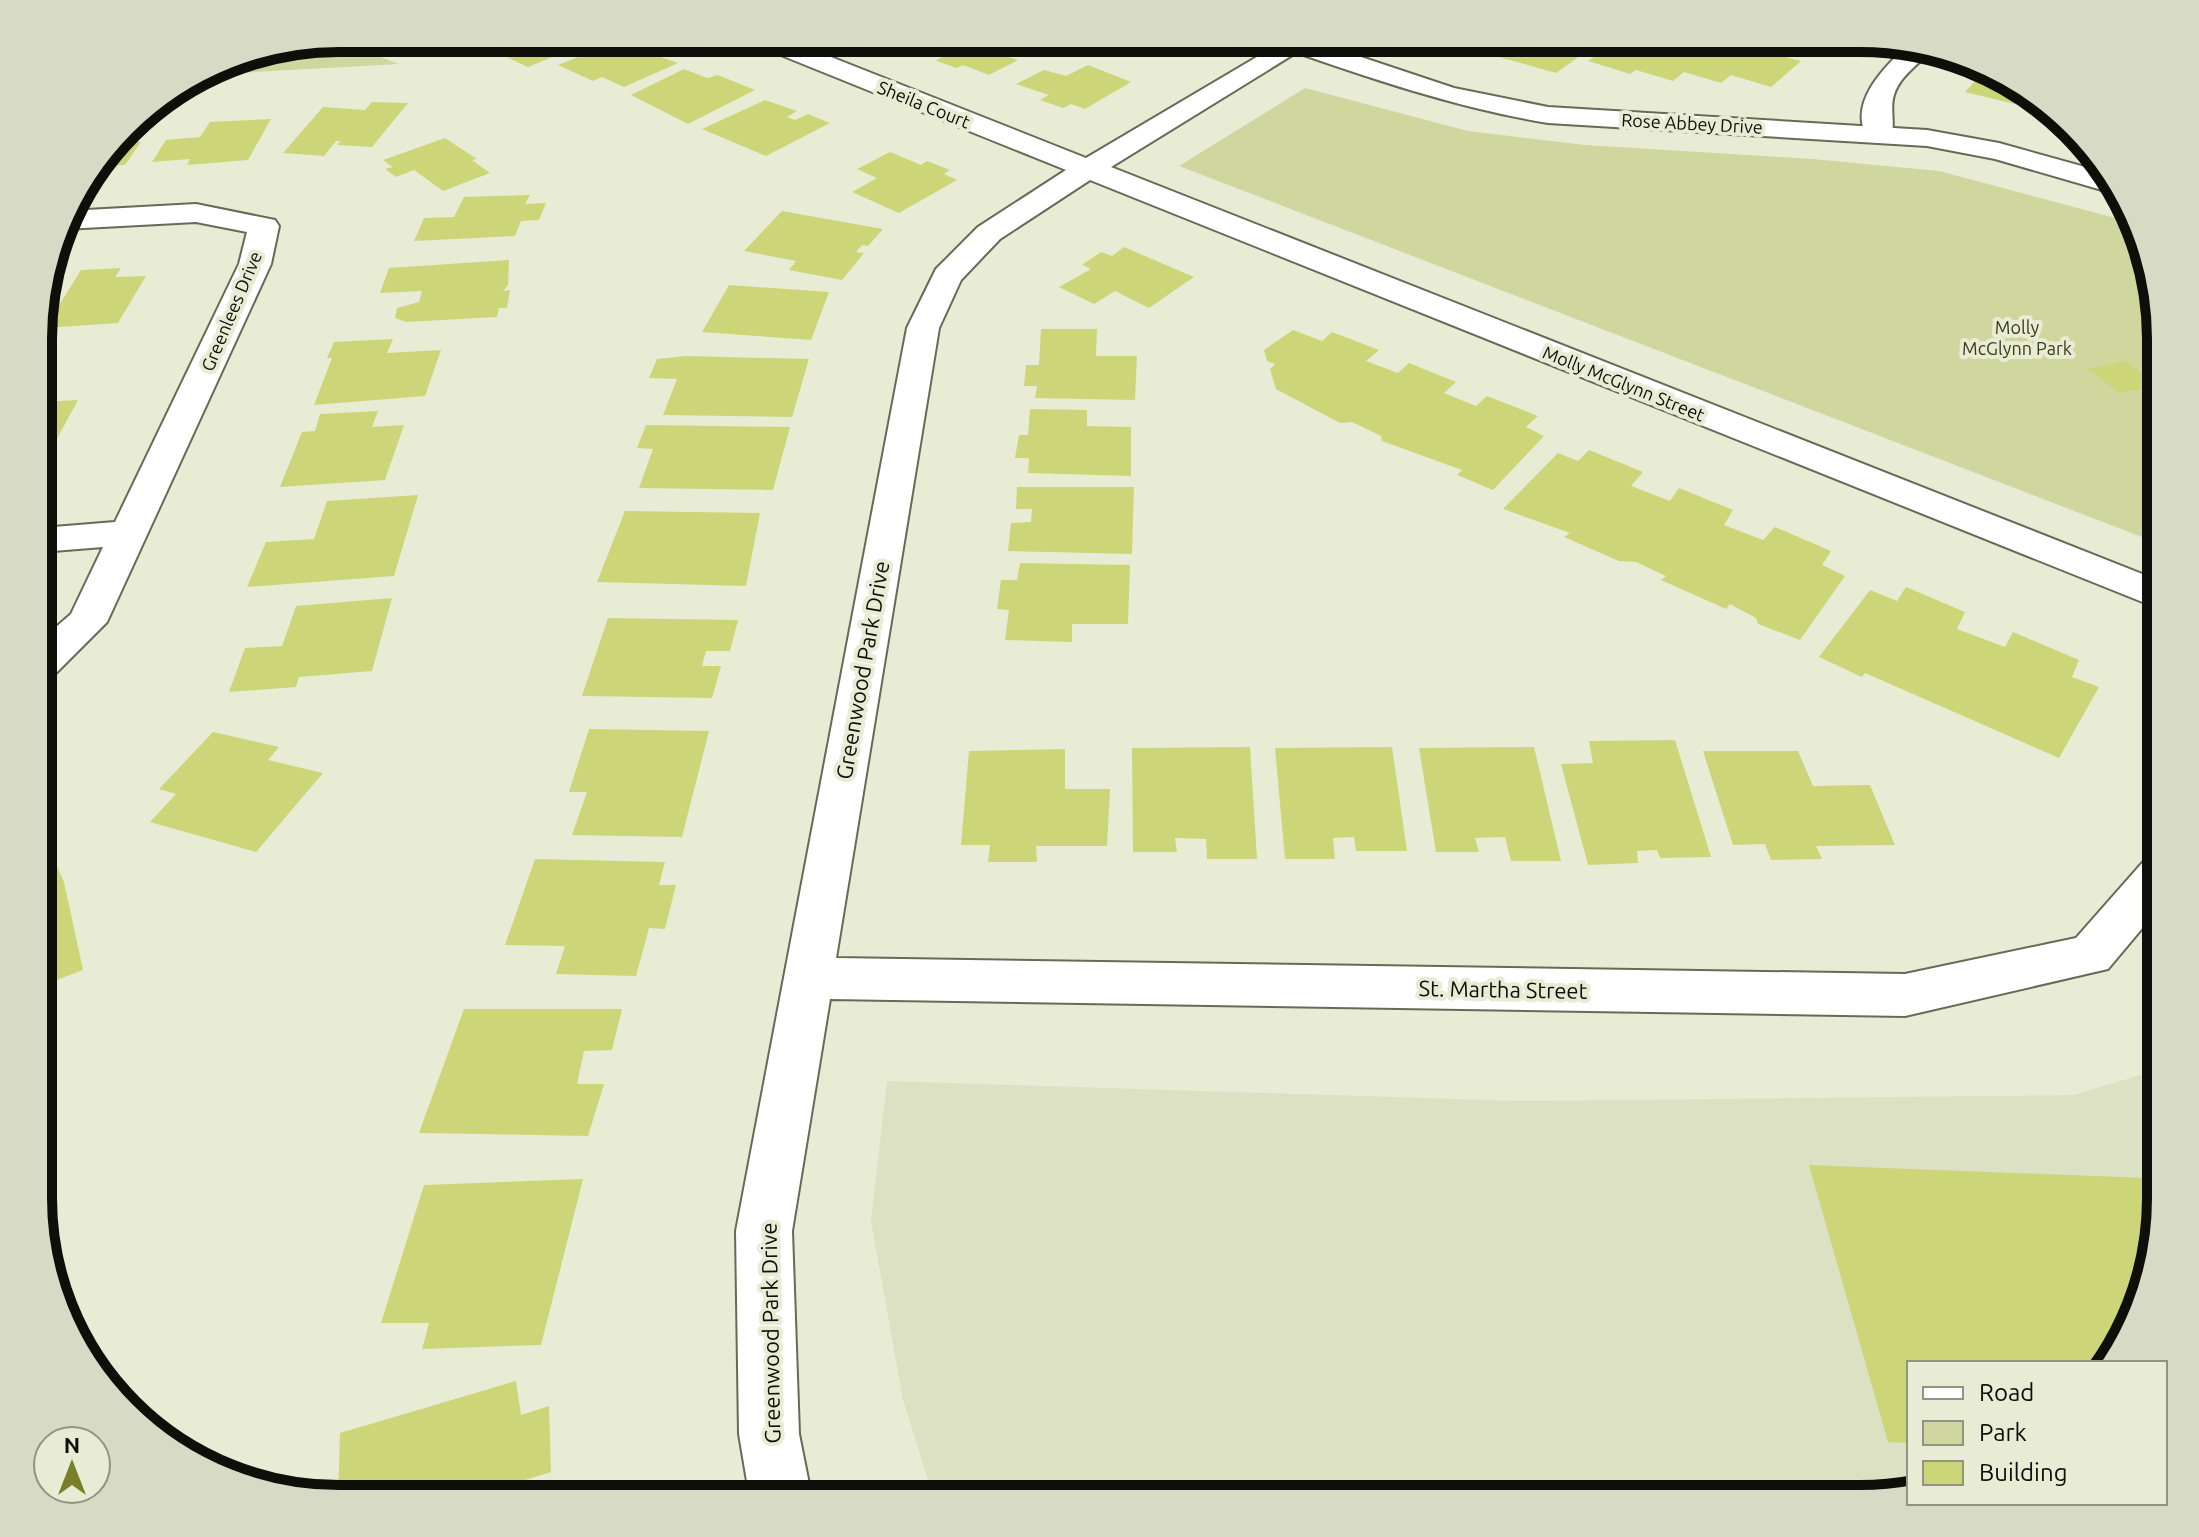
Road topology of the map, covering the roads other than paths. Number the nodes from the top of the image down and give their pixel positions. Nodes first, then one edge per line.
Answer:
1 (795, 52) edge
2 (1277, 52) edge
3 (1329, 52) edge
4 (1911, 57) edge
5 (1879, 134) junction
6 (1087, 169) junction
7 (2100, 180) edge
8 (79, 219) edge
9 (130, 533) junction
10 (52, 539) edge
11 (2147, 591) edge
12 (52, 653) edge
13 (2147, 890) edge
14 (806, 978) junction
15 (778, 1485) edge

1 - 6 street, Sheila Court
2 - 6 street, Greenwood Park Drive
3 - 5 street, Rose Abbey Drive
4 - 5 street
5 - 7 street, Rose Abbey Drive
6 - 11 street, Molly McGlynn Street
6 - 14 street, Greenwood Park Drive
8 - 9 street, Greenlees Drive
9 - 10 street
9 - 12 street, Greenlees Drive
13 - 14 street, St. Martha Street
14 - 15 street, Greenwood Park Drive

